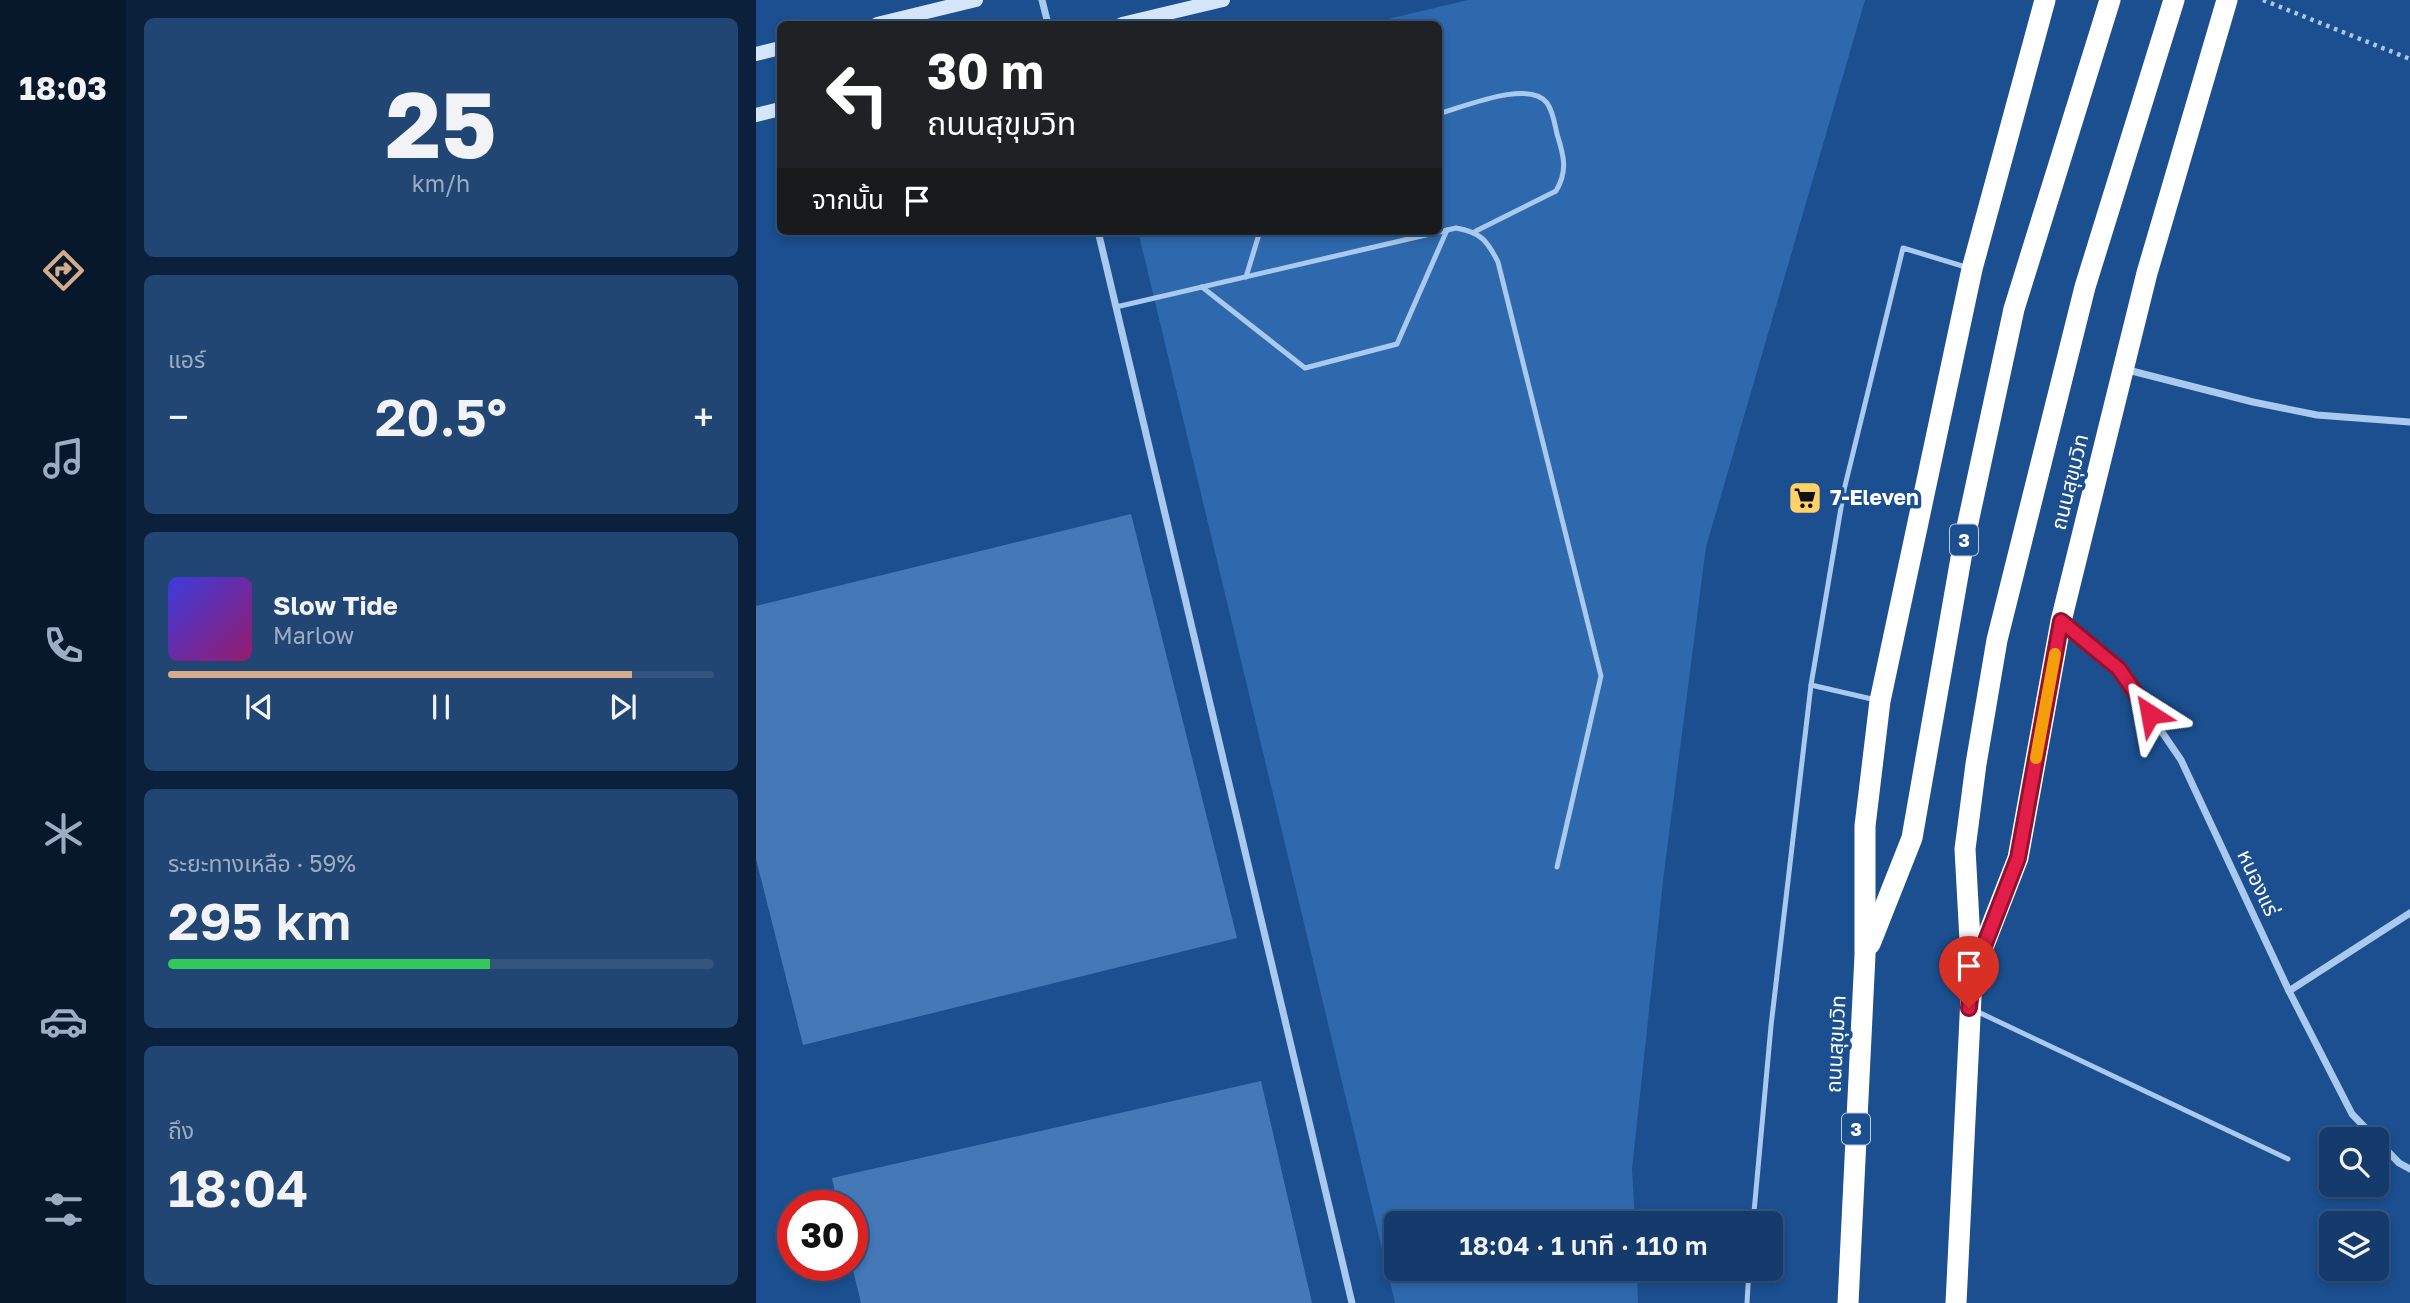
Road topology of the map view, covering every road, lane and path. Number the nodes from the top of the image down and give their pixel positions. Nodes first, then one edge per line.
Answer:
1 (976, 0) edge
2 (1042, 0) edge
3 (1223, 0) edge
4 (2045, 0) edge
5 (2110, 0) edge
6 (2174, 0) edge
7 (2227, 0) edge
8 (2263, 0) edge
9 (889, 21) edge
10 (1047, 21) edge
11 (1135, 21) edge
12 (777, 49) edge
13 (756, 54) edge
14 (2410, 59) edge
15 (777, 110) edge
16 (1442, 113) edge
17 (756, 115) edge
18 (1447, 230) junction
19 (1442, 231) edge
20 (1476, 232) junction
21 (1099, 235) edge
22 (1259, 235) edge
23 (1426, 235) edge
24 (1972, 269) junction
25 (1246, 277) junction
26 (1202, 287) junction
27 (1116, 307) junction
28 (2123, 369) junction
29 (2410, 422) edge
30 (2061, 621) junction
31 (1811, 685) junction
32 (1880, 701) junction
33 (1557, 867) dead end
34 (2410, 913) edge
35 (1865, 956) junction
36 (1972, 977) junction
37 (2289, 991) junction
38 (1969, 1008) junction
39 (2288, 1159) dead end
40 (2410, 1169) edge
41 (1754, 1211) edge
42 (1748, 1281) edge
43 (1352, 1303) edge
44 (1747, 1303) edge
45 (1848, 1303) edge
46 (1956, 1303) edge

1 - 9 street
2 - 10 street
3 - 11 street
4 - 24 highway, ถนนสุขุมวิท
5 - 35 highway, ถนนสุขุมวิท / 3
6 - 36 highway, ถนนสุขุมวิท
7 - 28 highway, ถนนสุขุมวิท
8 - 14 path
12 - 13 street
15 - 17 street
16 - 20 lane
18 - 19 lane
18 - 20 lane
18 - 26 lane
20 - 33 lane
21 - 27 street
22 - 25 lane
23 - 25 lane
24 - 31 lane
24 - 32 highway, ถนนสุขุมวิท
25 - 26 lane
26 - 27 lane
27 - 43 street
28 - 29 street
28 - 30 highway, ถนนสุขุมวิท
30 - 36 highway, ถนนสุขุมวิท
30 - 37 street, หนองแร่
31 - 32 lane
31 - 41 lane
32 - 35 highway, ถนนสุขุมวิท
34 - 37 street
35 - 45 highway, ถนนสุขุมวิท / 3
36 - 38 highway, ถนนสุขุมวิท
37 - 40 street, หนองแร่
38 - 39 lane
38 - 46 highway, ถนนสุขุมวิท
42 - 44 lane

